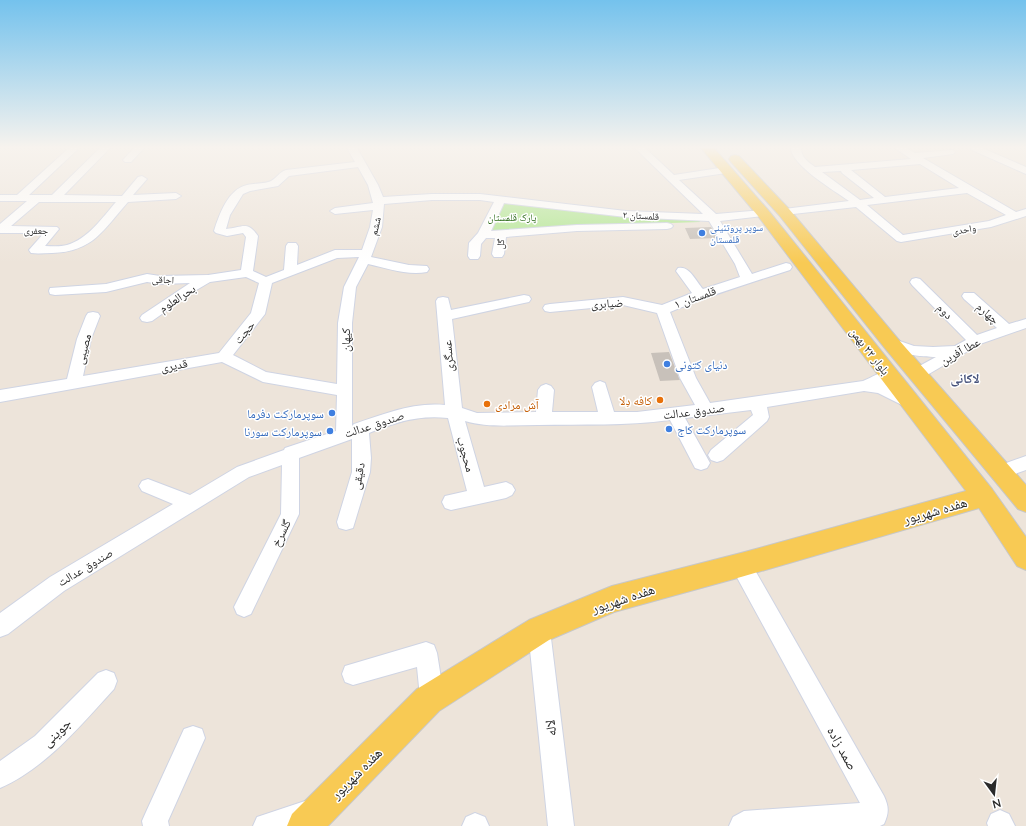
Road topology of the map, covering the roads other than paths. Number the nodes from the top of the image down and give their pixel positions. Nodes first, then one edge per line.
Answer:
1 (32, 187) edge
2 (66, 187) edge
3 (135, 187) edge
4 (257, 187) edge
5 (374, 187) edge
6 (428, 187) edge
7 (679, 187) edge
8 (740, 187) edge
9 (760, 187) edge
10 (836, 187) edge
11 (866, 187) edge
12 (963, 187) edge
13 (969, 190) junction
14 (176, 196) dead end
15 (0, 198) edge
16 (423, 198) junction
17 (19, 199) junction
18 (36, 199) junction
19 (54, 199) junction
20 (124, 199) junction
21 (501, 200) junction
22 (883, 200) junction
23 (379, 203) junction
24 (858, 203) junction
25 (577, 208) junction
26 (335, 211) dead end
27 (784, 212) junction
28 (762, 213) junction
29 (1021, 214) edge
30 (715, 222) junction
31 (578, 228) junction
32 (0, 230) edge
33 (501, 234) junction
34 (483, 235) junction
35 (292, 246) dead end
36 (366, 254) junction
37 (498, 254) dead end
38 (474, 256) dead end
39 (786, 267) dead end
40 (423, 269) dead end
41 (682, 271) dead end
42 (290, 272) junction
43 (247, 273) junction
44 (208, 279) junction
45 (748, 280) junction
46 (266, 281) junction
47 (916, 282) dead end
48 (55, 291) dead end
49 (700, 294) junction
50 (969, 296) dead end
51 (524, 299) dead end
52 (443, 301) dead end
53 (550, 308) dead end
54 (663, 310) junction
55 (93, 316) dead end
56 (445, 316) junction
57 (147, 318) dead end
58 (1026, 323) edge
59 (1007, 330) junction
60 (975, 341) junction
61 (891, 343) junction
62 (961, 350) junction
63 (224, 357) junction
64 (917, 374) junction
65 (890, 376) junction
66 (74, 383) junction
67 (864, 386) junction
68 (600, 387) dead end
69 (546, 390) dead end
70 (345, 391) junction
71 (0, 396) edge
72 (758, 403) junction
73 (911, 403) junction
74 (705, 409) junction
75 (454, 412) junction
76 (674, 413) junction
77 (608, 418) junction
78 (544, 419) junction
79 (352, 431) junction
80 (291, 453) junction
81 (717, 454) dead end
82 (701, 463) dead end
83 (1026, 463) edge
84 (1001, 472) junction
85 (148, 486) dead end
86 (506, 490) dead end
87 (478, 496) junction
88 (984, 496) junction
89 (451, 502) dead end
90 (1026, 502) edge
91 (190, 503) junction
92 (346, 522) dead end
93 (1026, 558) edge
94 (741, 566) junction
95 (244, 606) dead end
96 (0, 626) edge
97 (539, 630) junction
98 (353, 674) dead end
99 (106, 681) dead end
100 (432, 698) junction
101 (193, 738) dead end
102 (0, 775) edge
103 (311, 818) edge
104 (156, 826) edge
105 (266, 826) edge
106 (561, 826) edge
107 (742, 826) edge

1 - 17 street
2 - 19 street
3 - 20 street
4 - 43 street
5 - 23 street
6 - 16 street
7 - 30 street
8 - 28 main road, بلوار ۲۲ بهمن
9 - 27 main road, بلوار ۲۲ بهمن
10 - 24 street
11 - 22 street
12 - 13 street
13 - 22 street
13 - 29 street
14 - 20 street
15 - 17 street
16 - 21 street, قلمستان ۲
16 - 23 street, قلمستان ۲
17 - 18 street
18 - 19 street
18 - 32 street, جعفری
19 - 20 street
20 - 32 street, جعفری
21 - 25 street, قلمستان ۲
21 - 34 street
22 - 24 street
23 - 26 street, قلمستان ۲
23 - 36 street, ششم
24 - 27 street
24 - 29 street, واحدی
25 - 30 street, قلمستان ۲
25 - 31 street
27 - 28 main road
27 - 61 main road, بلوار ۲۲ بهمن
28 - 30 street
28 - 65 main road, بلوار ۲۲ بهمن
30 - 31 street
30 - 45 street
31 - 33 street
33 - 34 street
33 - 37 street, گل
34 - 38 street
35 - 42 street
36 - 40 street
36 - 42 street
36 - 70 street, کیهان
39 - 45 street, قلمستان ۱
41 - 49 street
42 - 46 street
43 - 44 street, اجاقی
43 - 46 street
44 - 48 street, اجاقی
44 - 57 street, بحرالعلوم
45 - 49 street, قلمستان ۱
46 - 63 street, حجت
47 - 60 street, دوم
49 - 54 street, قلمستان ۱
50 - 59 street, چهارم
51 - 56 street
52 - 56 street, عسگری
53 - 54 street, ضیابری
54 - 74 street, قلمستان ۱
55 - 66 street, مصیبی
56 - 75 street, عسگری
58 - 59 street, عطا آفرین
59 - 60 street, عطا آفرین
60 - 62 street, عطا آفرین
61 - 62 street
61 - 64 main road, بلوار ۲۲ بهمن
62 - 64 street, عطا آفرین
63 - 66 street, قدیری
63 - 70 street
64 - 65 main road
64 - 84 main road, بلوار ۲۲ بهمن
65 - 67 street, صندوق عدالت
65 - 73 main road, بلوار ۲۲ بهمن
66 - 71 street, قدیری
67 - 72 street, صندوق عدالت
67 - 73 street
68 - 77 street
69 - 78 street
70 - 79 street, کیهان
72 - 74 street, صندوق عدالت
72 - 81 street
73 - 88 main road, بلوار ۲۲ بهمن
74 - 76 street, صندوق عدالت
75 - 78 street, صندوق عدالت
75 - 79 street, صندوق عدالت
75 - 87 street, محجوب
76 - 77 street, صندوق عدالت
76 - 82 street
77 - 78 street, صندوق عدالت
79 - 80 street, صندوق عدالت
79 - 92 street, دقیقی
80 - 91 street, صندوق عدالت
80 - 95 street, گلسرخ
83 - 84 street
84 - 90 main road, بلوار ۲۲ بهمن
85 - 91 street
86 - 87 street
87 - 89 street
88 - 93 main road, بلوار ۲۲ بهمن
88 - 94 main road, هفده شهریور
91 - 96 street, صندوق عدالت
94 - 97 main road, هفده شهریور
94 - 107 street, صمد زاده
97 - 100 main road, هفده شهریور
97 - 106 street, لاله
98 - 100 street
99 - 102 street, جوینی
100 - 103 main road, هفده شهریور
101 - 104 street
103 - 105 street

